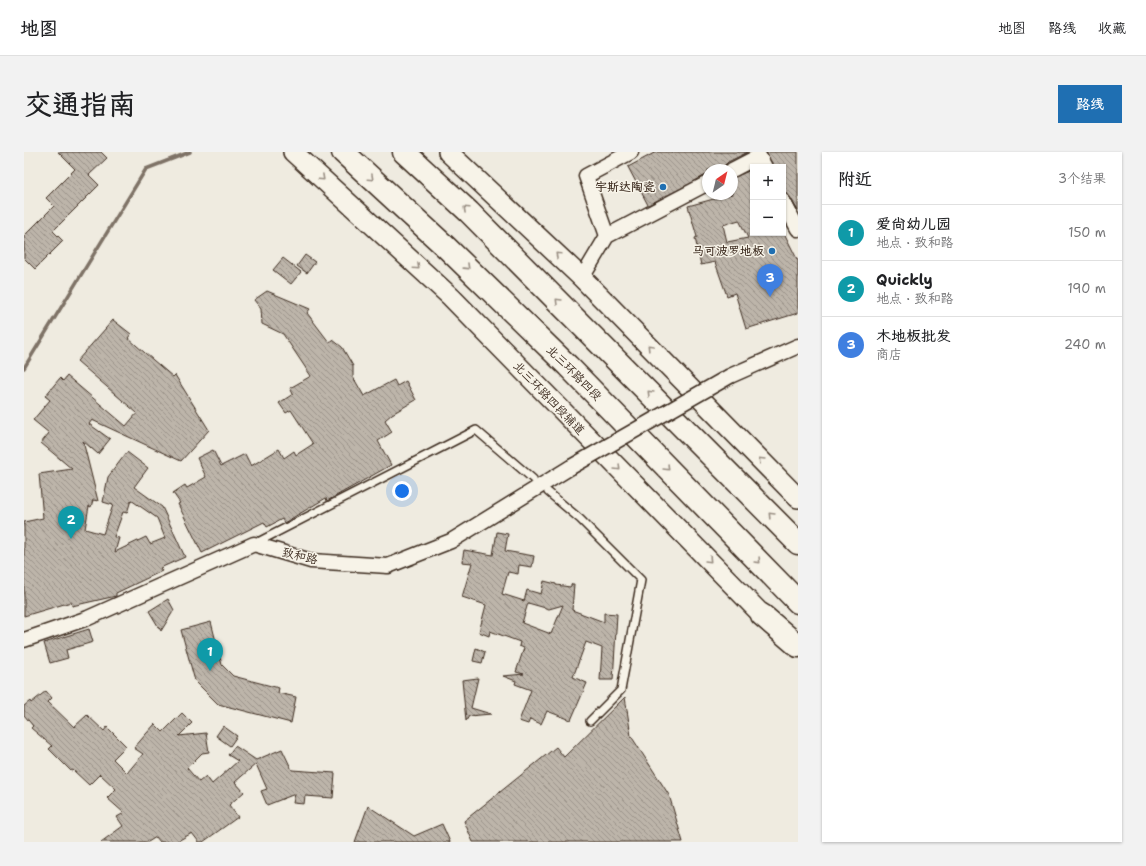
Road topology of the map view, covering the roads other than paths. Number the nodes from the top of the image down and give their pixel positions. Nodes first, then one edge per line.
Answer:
1 (293, 152) edge
2 (343, 152) edge
3 (404, 152) edge
4 (448, 152) edge
5 (632, 152) edge
6 (763, 164) edge
7 (738, 167) edge
8 (702, 185) edge
9 (786, 207) edge
10 (798, 229) edge
11 (607, 236) junction
12 (582, 278) junction
13 (798, 346) edge
14 (533, 479) dead end
15 (548, 492) dead end
16 (798, 498) edge
17 (798, 543) edge
18 (254, 544) junction
19 (798, 602) edge
20 (762, 615) junction
21 (24, 640) edge
22 (798, 646) edge
23 (798, 651) edge
24 (590, 721) dead end

1 -> 20 main road, 北三环路四段辅道
2 -> 19 highway, 北三环路四段
17 -> 3 highway
12 -> 4 main road
5 - 11 street
6 - 7 street
8 - 11 street
9 - 10 street
11 - 12 street
16 -> 12 main road
13 - 18 street, 致和路, bridge
14 - 18 lane
15 - 24 lane
18 - 21 street
20 - 22 highway
20 - 23 main road, 北三环路四段辅道

